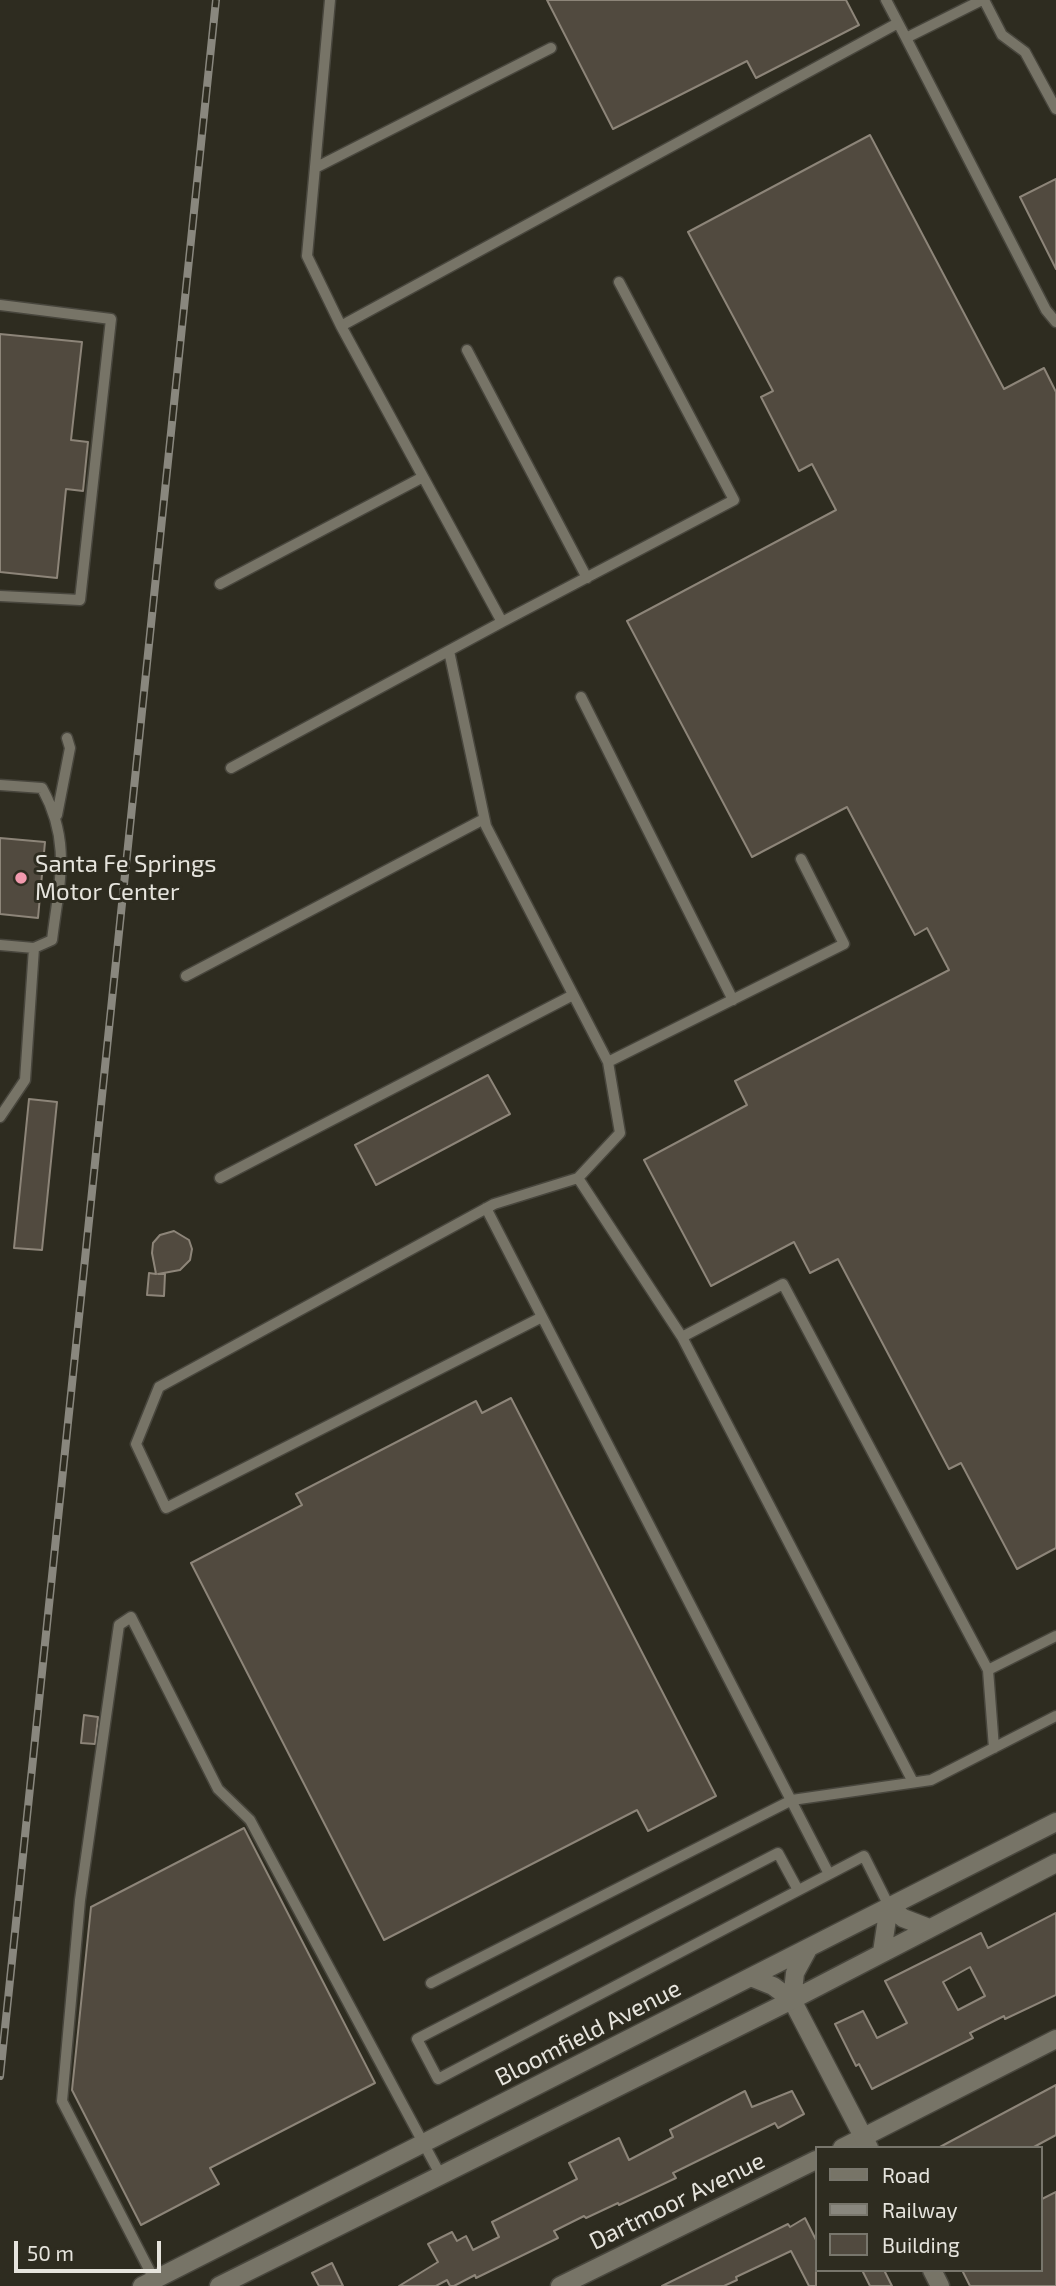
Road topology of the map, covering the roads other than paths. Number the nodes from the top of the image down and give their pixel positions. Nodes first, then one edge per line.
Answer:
1 (330, 0) edge
2 (886, 0) edge
3 (983, 0) edge
4 (898, 23) junction
5 (906, 38) junction
6 (551, 48) dead end
7 (1056, 109) edge
8 (315, 168) junction
9 (619, 282) dead end
10 (0, 305) edge
11 (1056, 322) edge
12 (341, 326) junction
13 (467, 350) dead end
14 (423, 477) junction
15 (587, 578) junction
16 (220, 584) dead end
17 (0, 596) edge
18 (502, 622) junction
19 (449, 651) junction
20 (581, 696) dead end
21 (67, 738) dead end
22 (230, 768) dead end
23 (0, 785) edge
24 (57, 816) junction
25 (484, 819) junction
26 (801, 859) dead end
27 (0, 945) edge
28 (34, 948) junction
29 (186, 976) dead end
30 (573, 995) junction
31 (733, 1000) junction
32 (608, 1062) junction
33 (0, 1116) edge
34 (220, 1178) dead end
35 (578, 1178) junction
36 (486, 1208) junction
37 (542, 1317) junction
38 (682, 1337) junction
39 (1056, 1636) edge
40 (988, 1670) junction
41 (1056, 1716) edge
42 (994, 1748) junction
43 (913, 1782) junction
44 (792, 1800) junction
45 (1056, 1822) edge
46 (1056, 1863) edge
47 (829, 1874) junction
48 (797, 1890) junction
49 (888, 1906) junction
50 (929, 1928) junction
51 (807, 1951) junction
52 (882, 1952) junction
53 (753, 1978) junction
54 (430, 1983) dead end
55 (792, 2000) junction
56 (1056, 2039) edge
57 (866, 2142) edge
58 (423, 2143) junction
59 (814, 2161) edge
60 (440, 2176) junction
61 (152, 2284) edge
62 (219, 2286) edge
63 (560, 2286) edge

1 - 8 lane
2 - 4 lane
3 - 5 lane
3 - 7 lane
4 - 5 lane
4 - 12 lane
5 - 11 lane
6 - 8 lane
8 - 12 lane
9 - 15 lane
10 - 17 lane
12 - 14 lane
13 - 15 lane
14 - 16 lane
14 - 18 lane
15 - 18 lane
18 - 19 lane
19 - 22 lane
19 - 25 lane
20 - 31 lane
21 - 24 lane
23 - 24 lane
24 - 28 lane
25 - 29 lane
25 - 30 lane
26 - 31 lane
27 - 28 lane
28 - 33 lane
30 - 32 lane
30 - 34 lane
31 - 32 lane
32 - 35 lane
35 - 36 lane
35 - 38 lane
36 - 37 lane
36 - 37 lane
37 - 44 lane
38 - 40 lane
38 - 43 lane
39 - 40 lane
40 - 42 lane
41 - 42 lane
42 - 43 lane
43 - 44 lane
44 - 47 lane
44 - 54 lane
45 - 49 main road, Bloomfield Avenue
46 - 50 main road
47 - 48 lane
47 - 49 lane
48 - 48 lane
49 - 50 main road
49 - 51 main road, Bloomfield Avenue
49 - 52 main road
50 - 52 main road
51 - 53 main road, Bloomfield Avenue
51 - 55 main road
52 - 55 main road
53 - 55 main road
53 - 58 main road, Bloomfield Avenue
55 - 57 main road
55 - 60 main road
56 - 57 main road
58 - 60 lane
58 - 61 main road, Bloomfield Avenue
58 - 61 lane
59 - 63 main road, Dartmoor Avenue
60 - 62 main road

